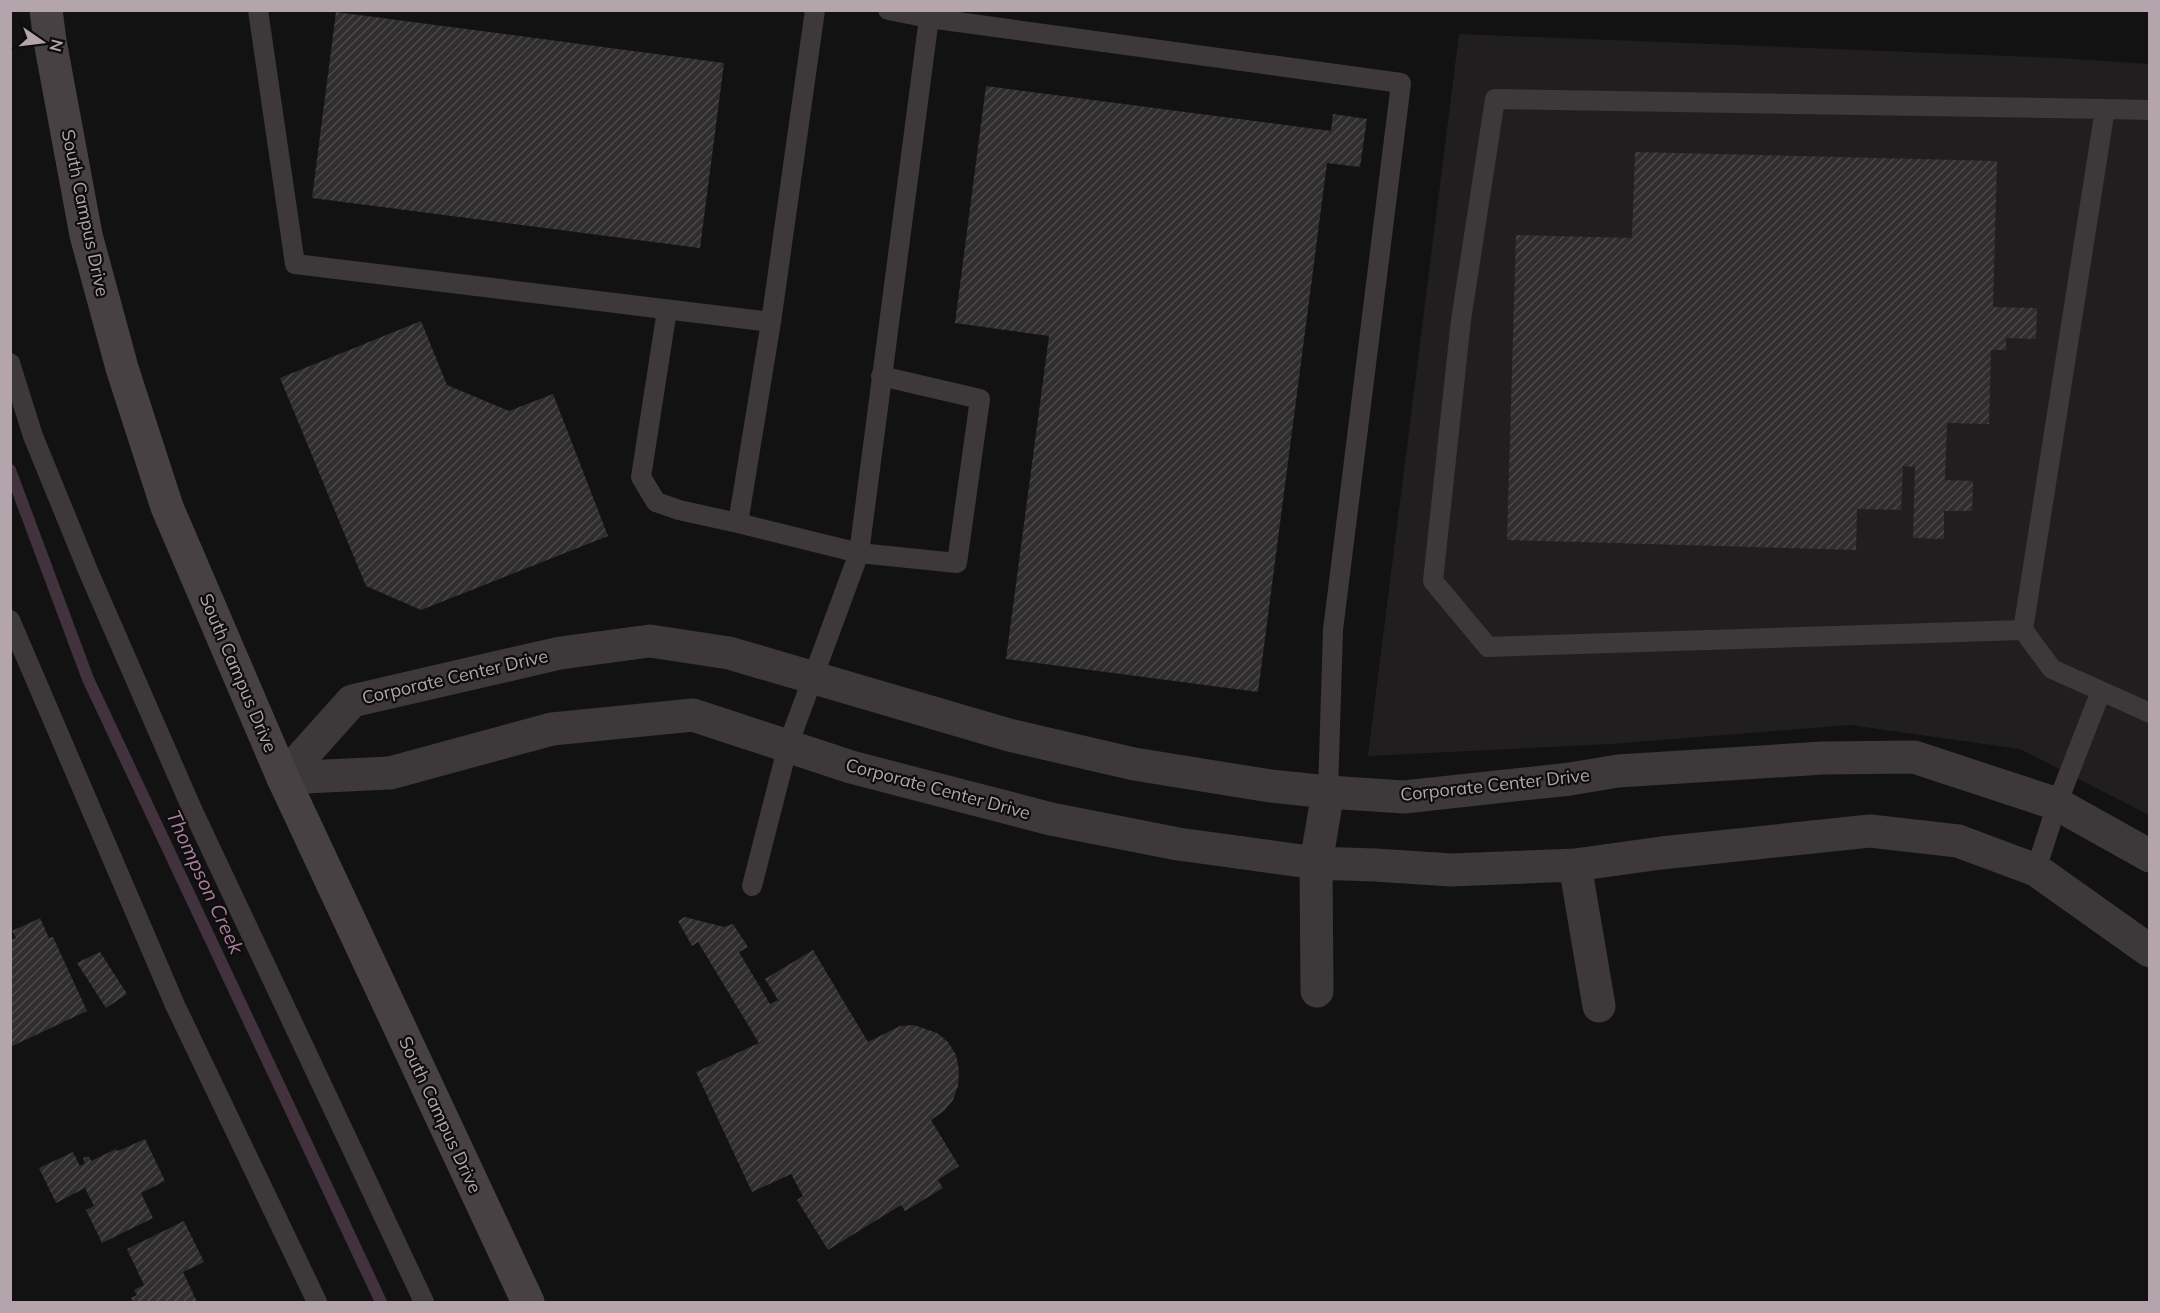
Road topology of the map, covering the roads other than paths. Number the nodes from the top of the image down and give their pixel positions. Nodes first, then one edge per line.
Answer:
1 (46, 10) edge
2 (258, 10) edge
3 (815, 10) edge
4 (888, 10) edge
5 (929, 18) junction
6 (2105, 109) junction
7 (2150, 110) edge
8 (667, 310) junction
9 (771, 322) junction
10 (10, 363) edge
11 (881, 376) junction
12 (738, 523) junction
13 (859, 553) junction
14 (10, 620) edge
15 (2023, 630) junction
16 (814, 676) junction
17 (2101, 691) junction
18 (2150, 713) edge
19 (788, 746) junction
20 (283, 778) junction
21 (1328, 792) junction
22 (2057, 804) junction
23 (2150, 856) edge
24 (1316, 863) junction
25 (1575, 865) junction
26 (2036, 870) junction
27 (753, 885) dead end
28 (2150, 951) edge
29 (1317, 991) dead end
30 (1599, 1006) dead end
31 (317, 1302) edge
32 (424, 1302) edge
33 (528, 1302) edge

1 - 20 street, South Campus Drive
2 - 8 lane
3 - 9 lane
4 - 5 lane
5 - 11 lane
5 - 21 lane
6 - 7 lane
6 - 15 lane
6 - 15 lane
8 - 9 lane
8 - 12 lane
9 - 12 lane
10 - 32 lane
11 - 13 lane
11 - 13 lane
12 - 13 lane
13 - 16 lane
14 - 31 lane
15 - 17 lane
16 - 19 lane
16 - 20 street, Corporate Center Drive
16 - 21 street, Corporate Center Drive
17 - 18 lane
17 - 22 lane
19 - 20 street, Corporate Center Drive
19 - 24 street, Corporate Center Drive
19 - 27 lane
20 - 33 street, South Campus Drive
21 - 22 street, Corporate Center Drive
21 - 24 street
22 - 23 street, Corporate Center Drive
22 - 26 lane
24 - 25 street, Corporate Center Drive
24 - 29 street
25 - 26 street, Corporate Center Drive
25 - 30 street
26 - 28 street, Corporate Center Drive

